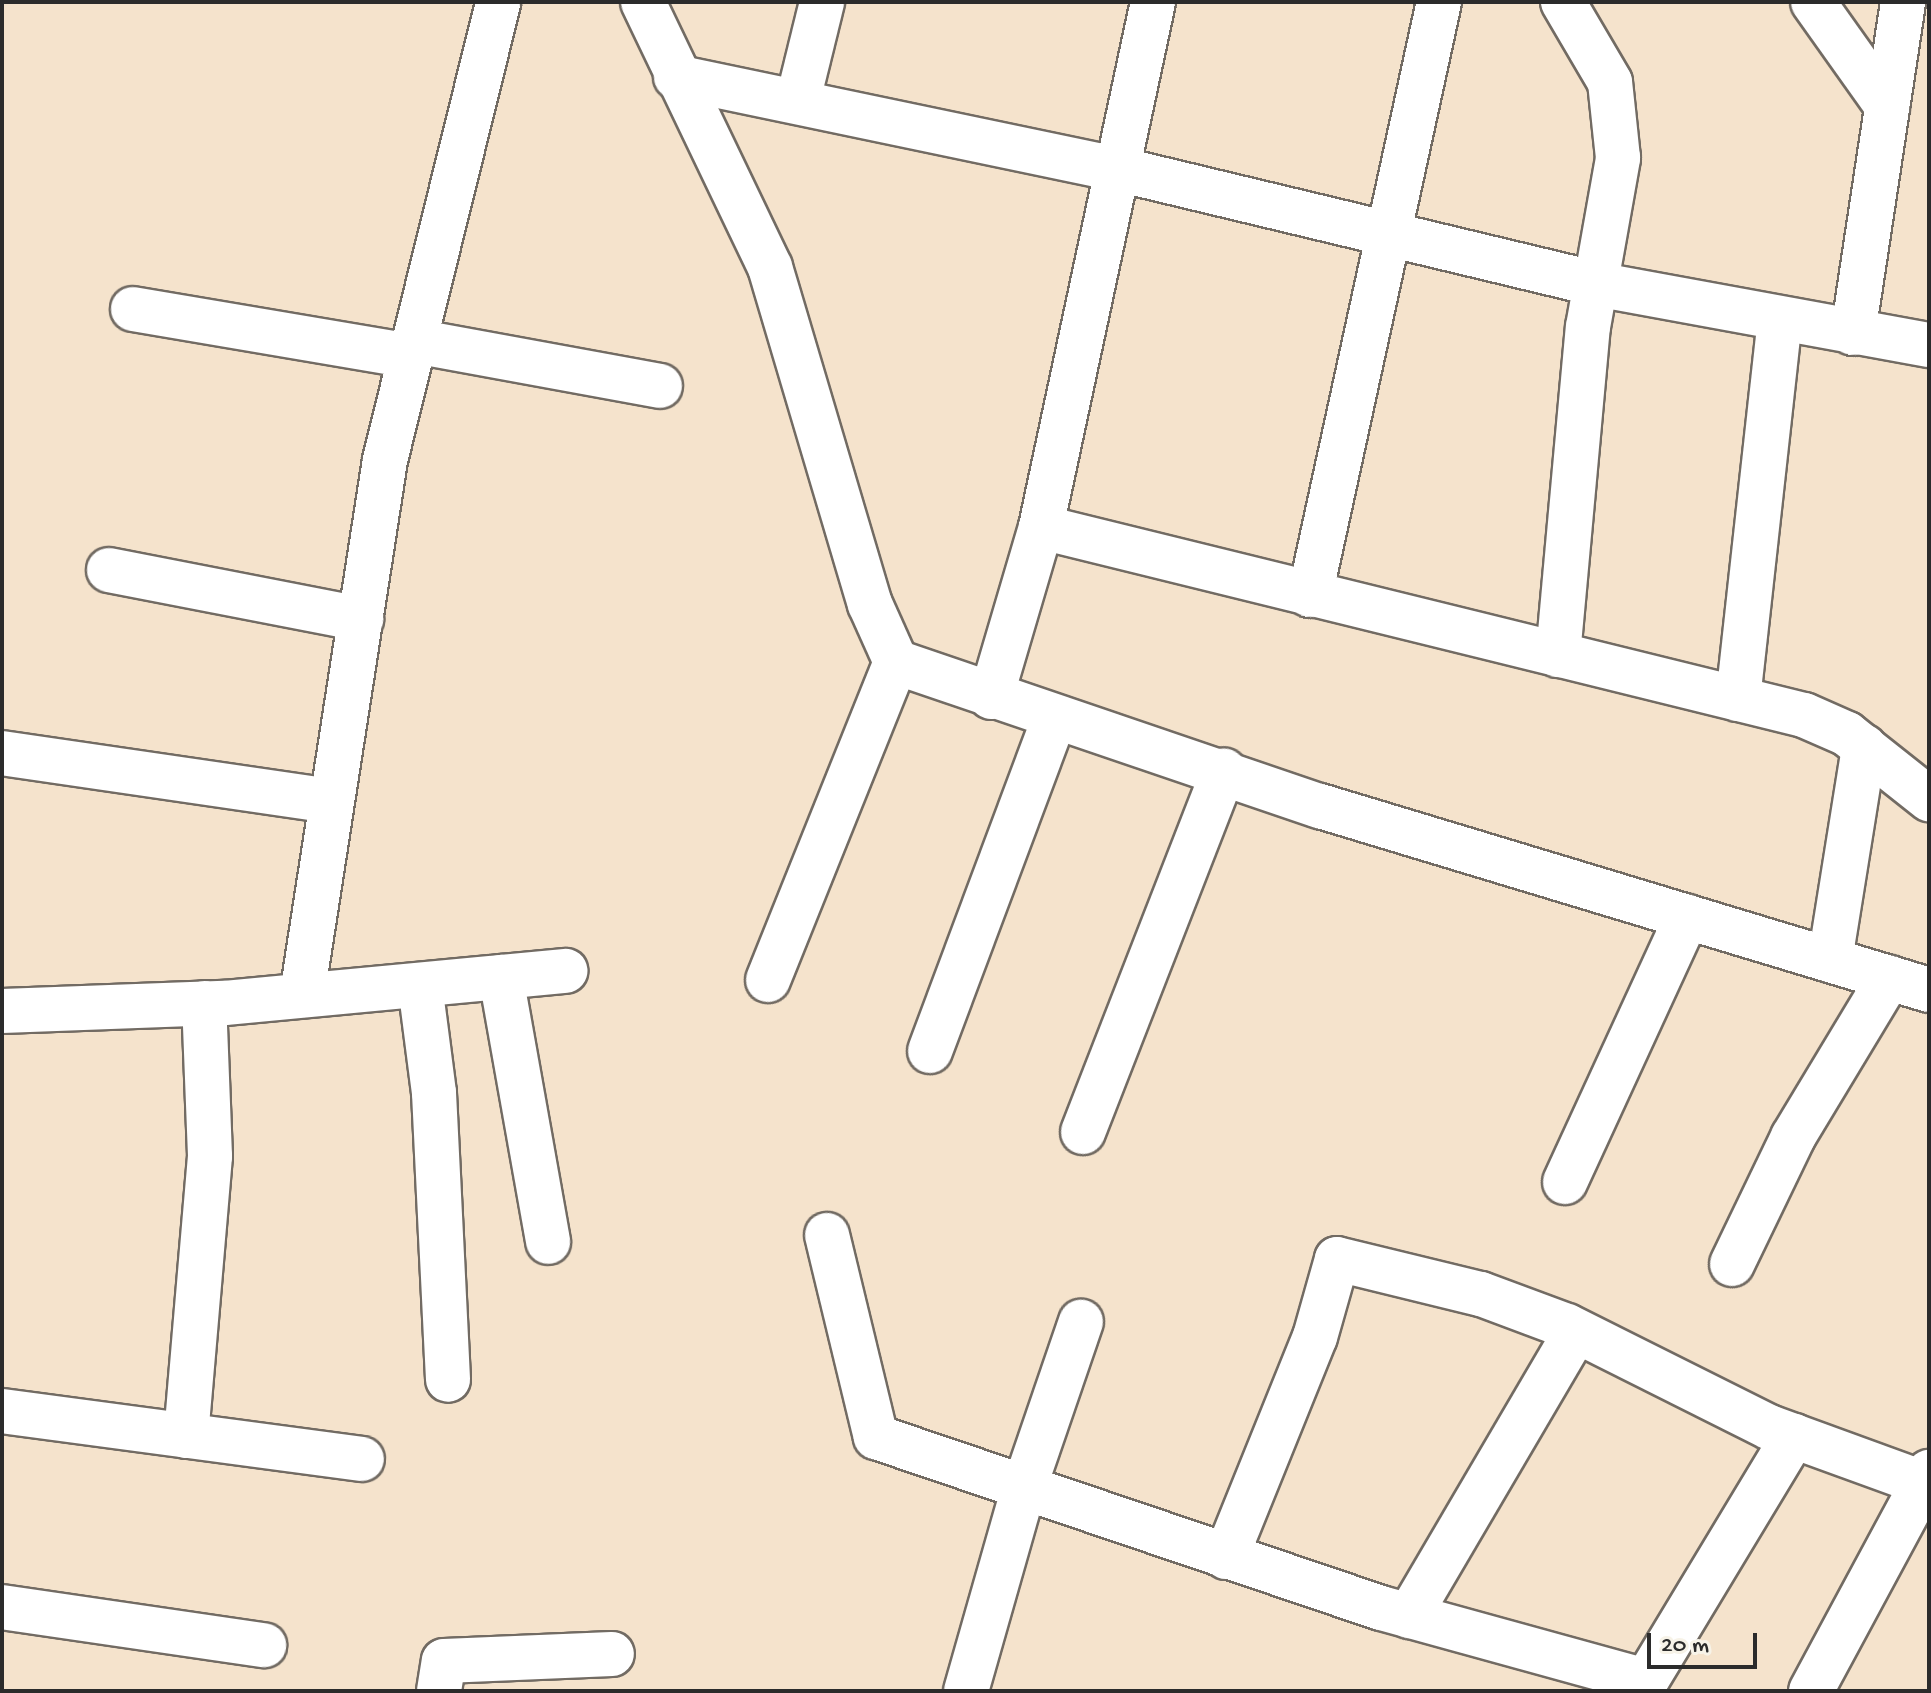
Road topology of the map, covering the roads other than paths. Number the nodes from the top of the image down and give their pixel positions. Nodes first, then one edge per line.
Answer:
1 (498, 2) edge
2 (643, 2) edge
3 (822, 2) edge
4 (1153, 2) edge
5 (1439, 2) edge
6 (1563, 2) edge
7 (1813, 2) edge
8 (1903, 2) edge
9 (676, 77) junction
10 (798, 100) junction
11 (1887, 106) junction
12 (1118, 169) junction
13 (1388, 235) junction
14 (1596, 284) junction
15 (133, 309) dead end
16 (1780, 319) junction
17 (1853, 333) junction
18 (1929, 345) edge
19 (413, 349) junction
20 (660, 386) dead end
21 (1041, 527) junction
22 (109, 570) dead end
23 (1310, 595) junction
24 (361, 619) junction
25 (1558, 655) junction
26 (896, 662) junction
27 (991, 697) junction
28 (1738, 699) junction
29 (1054, 719) junction
30 (1864, 747) junction
31 (2, 753) edge
32 (1224, 770) junction
33 (1929, 799) edge
34 (332, 801) junction
35 (1687, 917) junction
36 (1830, 960) junction
37 (566, 971) dead end
38 (501, 977) junction
39 (768, 980) dead end
40 (1909, 984) edge
41 (420, 985) junction
42 (302, 995) junction
43 (204, 1003) junction
44 (2, 1011) edge
45 (930, 1051) dead end
46 (1083, 1132) dead end
47 (1565, 1182) dead end
48 (827, 1235) dead end
49 (548, 1242) dead end
50 (1732, 1264) dead end
51 (1081, 1322) dead end
52 (1576, 1331) junction
53 (448, 1380) dead end
54 (2, 1411) edge
55 (186, 1436) junction
56 (1794, 1436) junction
57 (362, 1459) dead end
58 (1927, 1476) edge
59 (1023, 1491) junction
60 (1226, 1557) junction
61 (2, 1607) edge
62 (1409, 1616) junction
63 (264, 1645) dead end
64 (612, 1654) dead end
65 (1643, 1686) edge
66 (439, 1691) edge
67 (966, 1691) edge
68 (1811, 1691) edge

1 - 19 street
2 - 9 street
3 - 10 street
4 - 12 street
5 - 13 street
6 - 14 street
7 - 11 street
8 - 11 street
9 - 10 street
9 - 26 street
10 - 12 street
11 - 17 street
12 - 13 street
12 - 21 street
13 - 14 street
13 - 23 street
14 - 16 street
14 - 25 street
15 - 19 street
16 - 17 street
16 - 28 street
17 - 18 street
19 - 20 street
19 - 24 street
21 - 23 street
21 - 27 street
22 - 24 street
23 - 25 street
24 - 34 street
25 - 28 street
26 - 27 street
26 - 39 street
27 - 29 street
28 - 30 street
29 - 32 street
29 - 45 street
30 - 33 street
30 - 36 street
31 - 34 street
32 - 35 street
32 - 46 street
34 - 42 street
35 - 36 street
35 - 47 street
36 - 40 street
37 - 38 street
38 - 41 street
38 - 49 street
40 - 50 street
41 - 42 street
41 - 53 street
42 - 43 street
43 - 44 street
43 - 55 street
48 - 59 street
51 - 59 street
52 - 56 street
52 - 60 street
52 - 62 street
54 - 55 street
55 - 57 street
56 - 58 street
56 - 65 street
58 - 68 street
59 - 60 street
59 - 67 street
60 - 62 street
61 - 63 street
62 - 65 street
64 - 66 street

